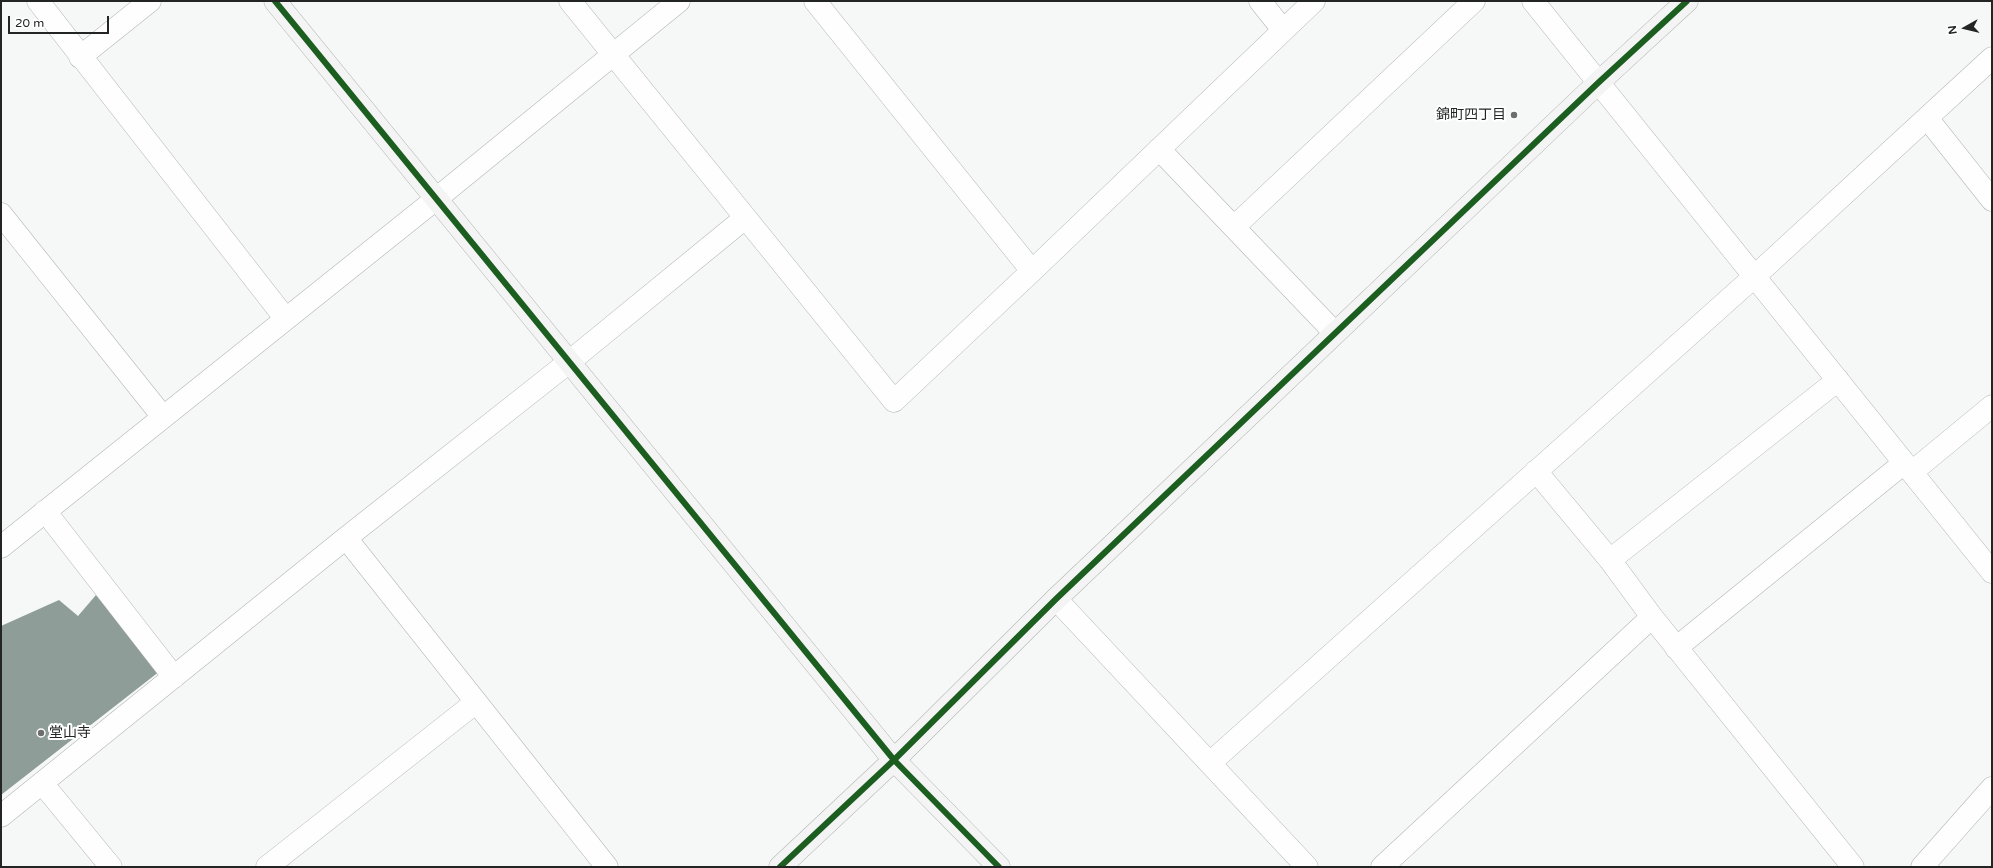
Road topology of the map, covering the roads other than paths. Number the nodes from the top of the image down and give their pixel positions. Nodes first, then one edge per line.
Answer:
1 (38, 1) edge
2 (150, 1) edge
3 (275, 1) edge
4 (570, 1) edge
5 (679, 1) edge
6 (815, 1) edge
7 (1260, 1) edge
8 (1314, 1) edge
9 (1474, 1) edge
10 (1533, 1) edge
11 (1687, 1) edge
12 (1283, 30) junction
13 (613, 55) junction
14 (80, 57) junction
15 (1992, 58) edge
16 (1598, 83) junction
17 (1927, 118) junction
18 (1159, 149) junction
19 (436, 199) junction
20 (1992, 200) edge
21 (1, 214) edge
22 (745, 218) junction
23 (1234, 227) junction
24 (1032, 271) junction
25 (1755, 276) junction
26 (285, 318) junction
27 (1336, 333) junction
28 (569, 362) junction
29 (1838, 380) junction
30 (1992, 406) edge
31 (163, 417) junction
32 (1908, 467) junction
33 (1536, 471) junction
34 (45, 512) junction
35 (346, 538) junction
36 (1, 547) edge
37 (1610, 560) junction
38 (1992, 572) edge
39 (1056, 599) junction
40 (1652, 617) junction
41 (1676, 648) junction
42 (174, 677) junction
43 (476, 703) junction
44 (894, 760) junction
45 (1210, 763) junction
46 (42, 783) junction
47 (1992, 788) edge
48 (1, 816) edge
49 (110, 867) edge
50 (268, 867) edge
51 (607, 867) edge
52 (780, 867) edge
53 (999, 867) edge
54 (1307, 867) edge
55 (1382, 867) edge
56 (1853, 867) edge
57 (1922, 867) edge

1 - 14 street
2 - 14 street
3 - 19 street
4 - 13 street
5 - 13 street
6 - 24 street
7 - 12 street
8 - 12 street
9 - 23 street
10 - 16 street
11 - 16 street
12 - 18 street
13 - 19 street
13 - 22 street
14 - 26 street
15 - 17 street
16 - 25 street
16 - 27 street
17 - 20 street
17 - 25 street
18 - 23 street
18 - 24 street
19 - 26 street
19 - 28 street
21 - 31 street
22 - 24 street
22 - 28 street
23 - 27 street
25 - 29 street
25 - 33 street
26 - 31 street
27 - 39 street
28 - 35 street
28 - 44 street
29 - 32 street
29 - 37 street
30 - 32 street
31 - 34 street
32 - 38 street
32 - 41 street
33 - 37 street
33 - 45 street
34 - 36 street
34 - 42 street
35 - 42 street
35 - 43 street
37 - 40 street
39 - 44 street
39 - 45 street
40 - 41 street
40 - 55 street
41 - 56 street
42 - 46 street
43 - 50 street
43 - 51 street
44 - 52 street
44 - 53 street
45 - 54 street
46 - 48 street
46 - 49 street
47 - 57 street

